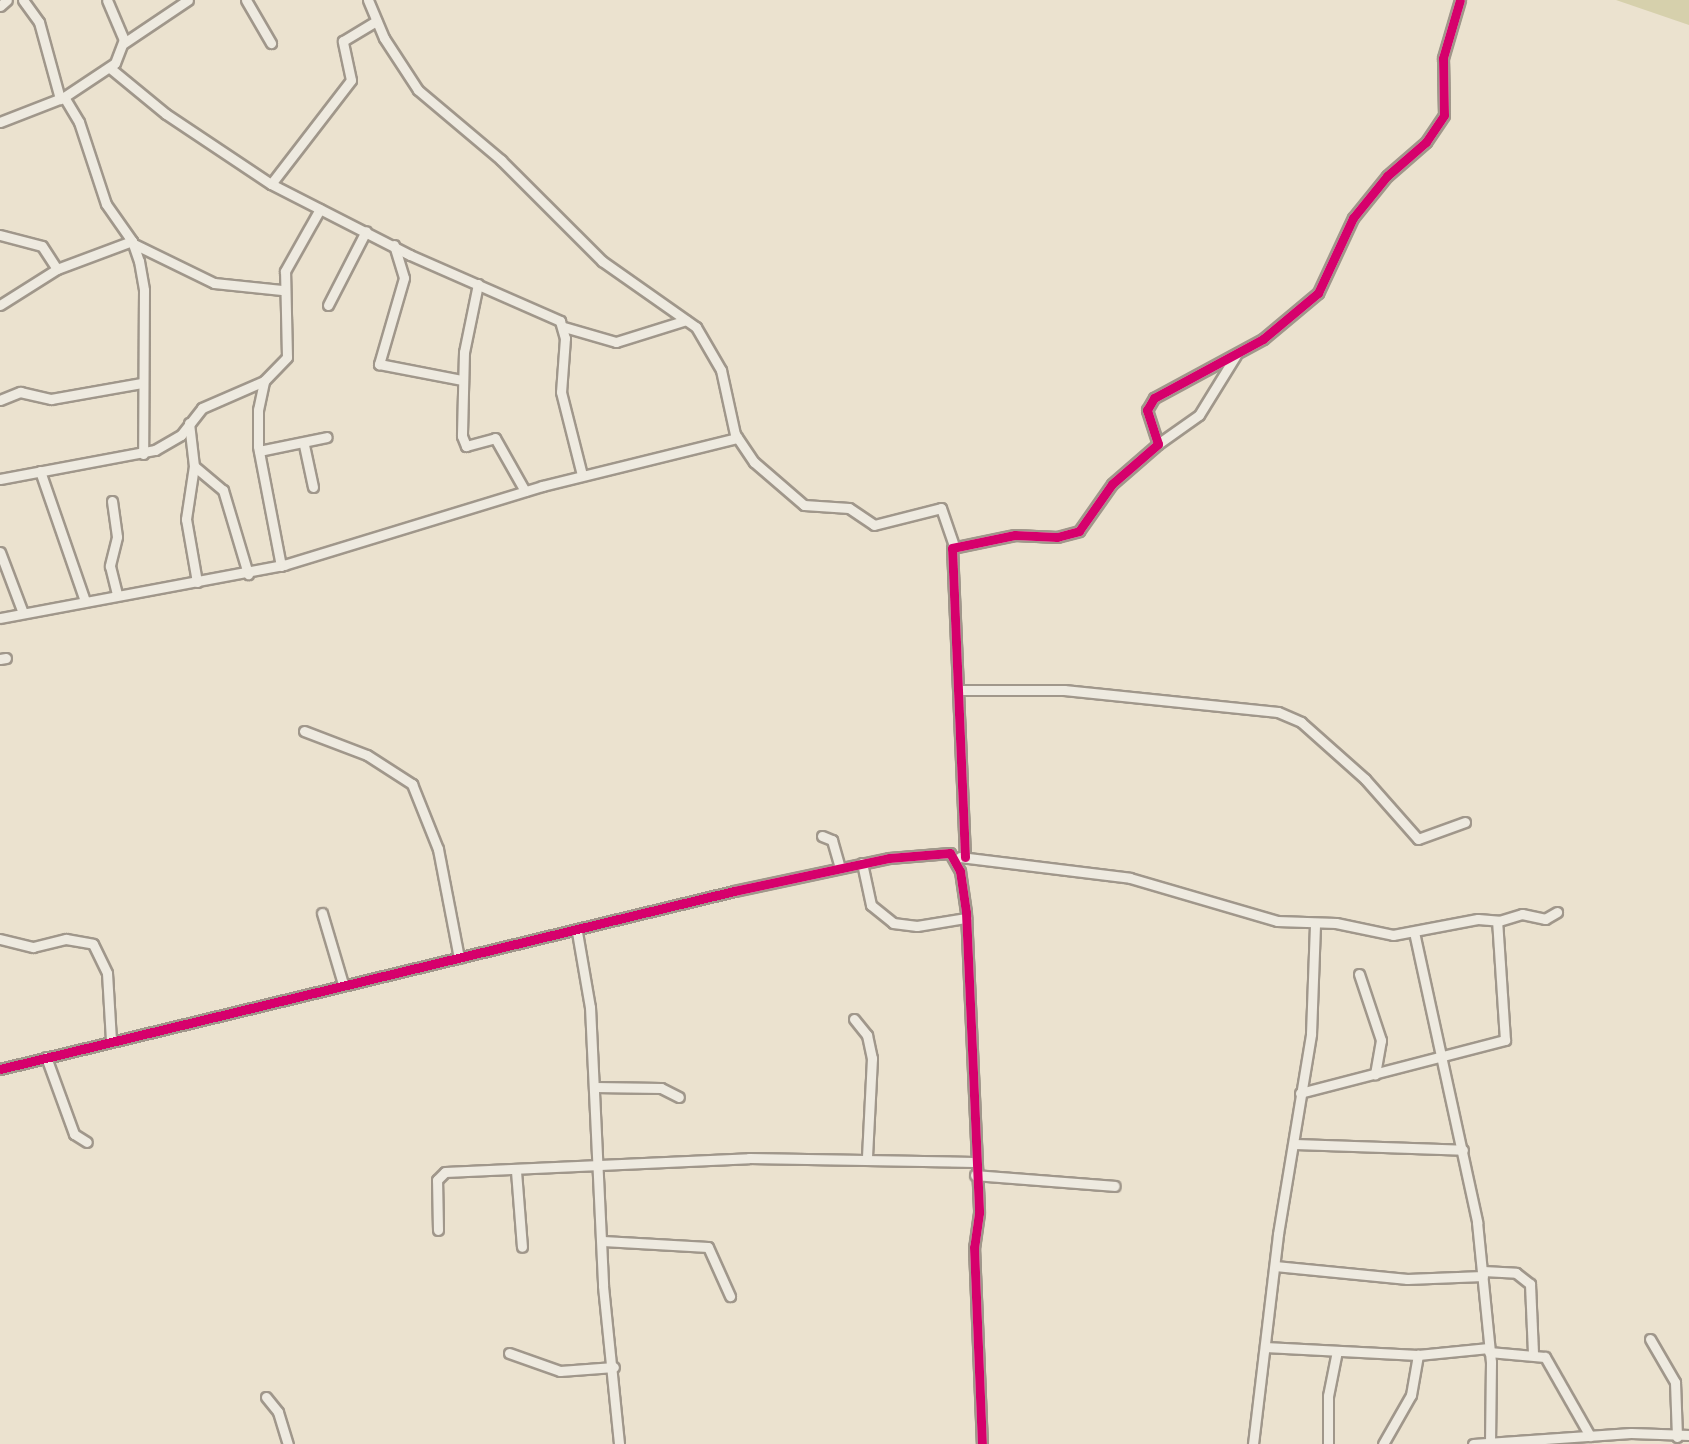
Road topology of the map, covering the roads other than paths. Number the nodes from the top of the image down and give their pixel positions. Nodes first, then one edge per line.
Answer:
1 (6, 0) edge
2 (23, 0) edge
3 (107, 0) edge
4 (188, 0) edge
5 (246, 0) edge
6 (368, 0) edge
7 (1460, 0) edge
8 (0, 6) edge
9 (376, 21) junction
10 (124, 43) junction
11 (271, 43) dead end
12 (110, 68) junction
13 (62, 98) junction
14 (0, 122) edge
15 (271, 184) junction
16 (320, 209) junction
17 (366, 231) junction
18 (0, 235) edge
19 (133, 242) junction
20 (394, 245) junction
21 (57, 269) junction
22 (478, 284) junction
23 (282, 289) junction
24 (0, 305) edge
25 (328, 305) dead end
26 (686, 320) junction
27 (564, 327) junction
28 (1236, 355) junction
29 (462, 380) junction
30 (264, 381) junction
31 (142, 383) junction
32 (0, 401) edge
33 (189, 424) junction
34 (327, 437) dead end
35 (737, 438) junction
36 (1158, 444) junction
37 (304, 445) junction
38 (259, 451) junction
39 (143, 454) junction
40 (194, 466) junction
41 (40, 471) junction
42 (582, 475) junction
43 (0, 479) edge
44 (313, 487) dead end
45 (525, 491) junction
46 (112, 501) dead end
47 (954, 545) junction
48 (0, 552) edge
49 (281, 566) junction
50 (248, 574) junction
51 (197, 582) junction
52 (117, 595) junction
53 (85, 601) junction
54 (23, 613) junction
55 (0, 618) edge
56 (961, 690) junction
57 (304, 730) dead end
58 (1465, 821) dead end
59 (822, 836) dead end
60 (960, 857) junction
61 (862, 863) junction
62 (840, 868) junction
63 (1556, 912) dead end
64 (322, 913) dead end
65 (966, 918) junction
66 (1497, 921) junction
67 (1315, 923) junction
68 (577, 932) junction
69 (1414, 932) junction
70 (0, 939) edge
71 (459, 958) junction
72 (1359, 974) dead end
73 (343, 984) junction
74 (854, 1019) dead end
75 (111, 1041) junction
76 (1444, 1054) junction
77 (46, 1057) junction
78 (0, 1069) edge
79 (1375, 1074) junction
80 (595, 1087) junction
81 (1300, 1093) junction
82 (679, 1097) dead end
83 (87, 1142) dead end
84 (1295, 1144) junction
85 (1463, 1150) junction
86 (867, 1158) junction
87 (974, 1162) junction
88 (601, 1165) junction
89 (516, 1171) junction
90 (975, 1175) junction
91 (1115, 1186) dead end
92 (438, 1230) dead end
93 (603, 1241) junction
94 (522, 1247) dead end
95 (1275, 1266) junction
96 (1483, 1273) junction
97 (730, 1296) dead end
98 (1650, 1339) dead end
99 (1265, 1347) junction
100 (1337, 1350) junction
101 (1489, 1350) junction
102 (509, 1353) dead end
103 (1533, 1353) junction
104 (1418, 1355) junction
105 (614, 1367) junction
106 (266, 1397) dead end
107 (1689, 1435) edge
108 (1590, 1436) junction
109 (1677, 1437) junction
110 (1521, 1442) edge
111 (620, 1443) edge
112 (1490, 1443) edge
113 (288, 1444) edge
114 (982, 1444) edge
115 (1253, 1444) edge
116 (1328, 1444) edge
117 (1383, 1444) edge
118 (1473, 1444) edge

1 - 8 street
2 - 13 street
3 - 10 street
4 - 10 street
5 - 11 street
6 - 9 street
7 - 28 street
9 - 15 street
9 - 26 street
10 - 12 street
12 - 13 street
12 - 15 street
13 - 14 street
13 - 19 street
15 - 16 street
16 - 17 street
16 - 23 street
17 - 20 street
17 - 25 street
18 - 21 street
19 - 21 street
19 - 23 street
19 - 31 street
20 - 22 street
20 - 29 street
21 - 24 street
22 - 27 street
22 - 29 street
23 - 30 street
26 - 27 street
26 - 35 street
27 - 42 street
28 - 36 street
28 - 36 street
29 - 45 street
30 - 33 street
30 - 38 street
31 - 32 street
31 - 39 street
33 - 39 street
33 - 40 street
34 - 37 street
35 - 42 street
35 - 47 street
36 - 47 street
37 - 38 street
37 - 44 street
38 - 49 street
39 - 41 street
40 - 50 street
40 - 51 street
41 - 43 street
41 - 53 street
42 - 45 street
45 - 49 street
46 - 52 street
47 - 56 street
48 - 54 street
49 - 50 street
50 - 51 street
51 - 52 street
52 - 53 street
53 - 54 street
54 - 55 street
56 - 58 street
56 - 60 street
57 - 71 street
59 - 62 street
60 - 61 street
60 - 65 street
60 - 67 street
61 - 62 street
61 - 65 street
62 - 68 street
63 - 66 street
64 - 73 street
65 - 87 street
66 - 69 street
66 - 76 street
67 - 69 street
67 - 81 street
68 - 71 street
68 - 80 street
69 - 76 street
70 - 75 street
71 - 73 street
72 - 79 street
73 - 75 street
74 - 86 street
75 - 77 street
76 - 79 street
76 - 85 street
77 - 78 street
77 - 83 street
79 - 81 street
80 - 82 street
80 - 88 street
81 - 84 street
84 - 85 street
84 - 95 street
85 - 96 street
86 - 87 street
86 - 88 street
87 - 90 street
88 - 89 street
88 - 93 street
89 - 92 street
89 - 94 street
90 - 91 street
90 - 114 street
93 - 97 street
93 - 105 street
95 - 96 street
95 - 99 street
96 - 101 street
96 - 103 street
98 - 109 street
99 - 100 street
99 - 115 street
100 - 104 street
100 - 116 street
101 - 103 street
101 - 104 street
101 - 112 street
102 - 105 street
103 - 108 street
104 - 117 street
105 - 111 street
106 - 113 street
107 - 109 street
108 - 109 street
108 - 110 street
110 - 112 street
112 - 118 street

